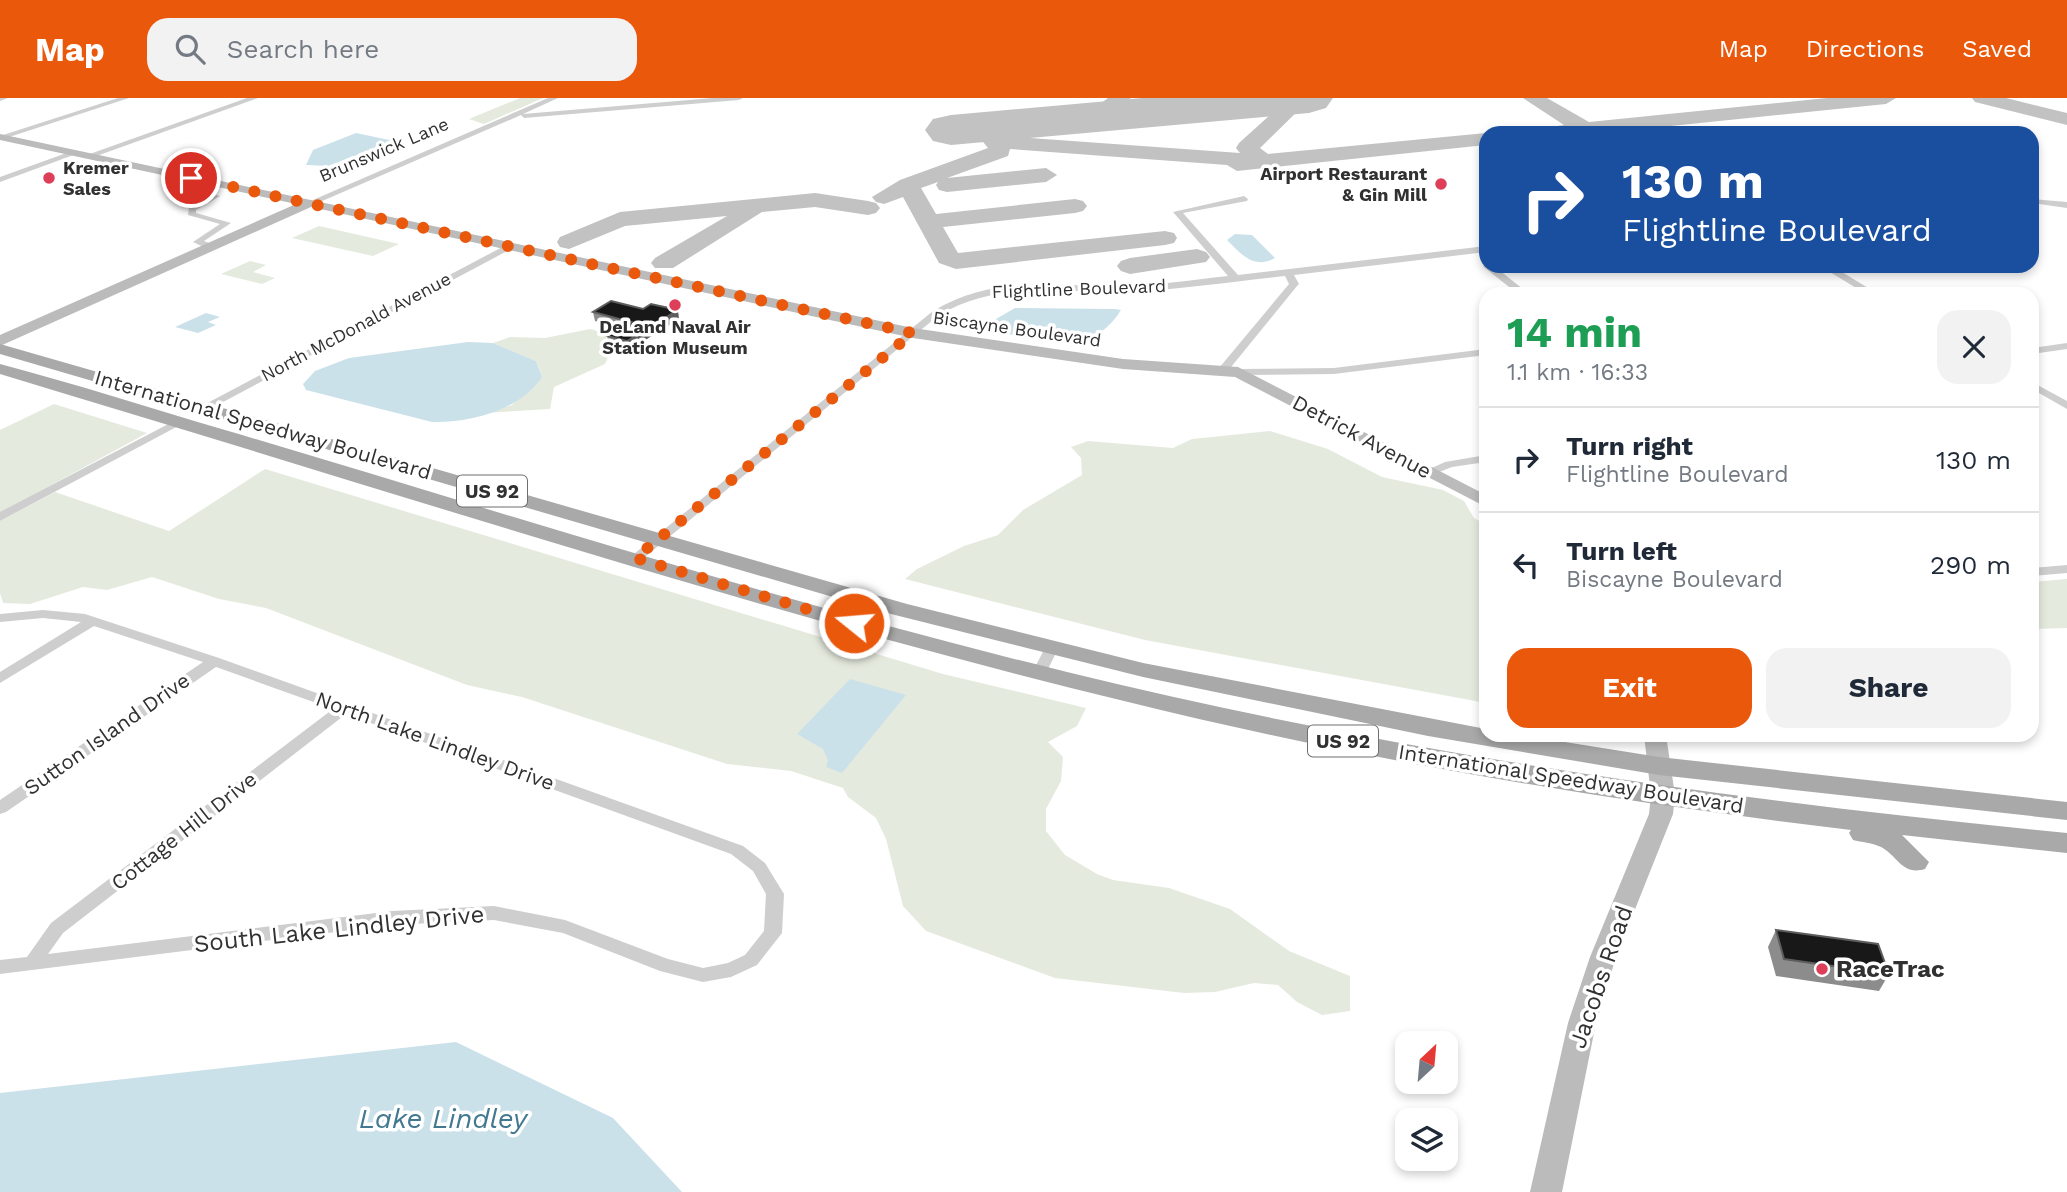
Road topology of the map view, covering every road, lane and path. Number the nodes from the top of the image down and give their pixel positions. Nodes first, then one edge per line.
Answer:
1 (125, 98) edge
2 (254, 98) edge
3 (554, 98) edge
4 (739, 98) edge
5 (511, 117) junction
6 (1, 138) edge
7 (81, 155) junction
8 (0, 180) edge
9 (188, 188) dead end
10 (1244, 199) dead end
11 (2039, 202) edge
12 (310, 203) junction
13 (2067, 205) edge
14 (211, 247) junction
15 (508, 247) junction
16 (1479, 250) edge
17 (1468, 251) junction
18 (1479, 259) edge
19 (1288, 271) junction
20 (1497, 273) edge
21 (1837, 273) edge
22 (1234, 277) junction
23 (1515, 287) edge
24 (1860, 287) edge
25 (913, 333) junction
26 (0, 341) edge
27 (2067, 346) edge
28 (0, 349) edge
29 (2039, 350) edge
30 (1479, 353) edge
31 (0, 369) edge
32 (1231, 371) junction
33 (2039, 389) edge
34 (2067, 406) edge
35 (204, 408) junction
36 (144, 412) junction
37 (239, 418) junction
38 (178, 422) junction
39 (1479, 459) edge
40 (1429, 472) junction
41 (1479, 498) edge
42 (0, 517) edge
43 (659, 539) junction
44 (635, 558) junction
45 (2067, 569) edge
46 (2039, 571) edge
47 (0, 618) edge
48 (92, 621) junction
49 (1051, 649) junction
50 (214, 661) junction
51 (1039, 673) junction
52 (0, 678) edge
53 (344, 708) junction
54 (1479, 736) edge
55 (1516, 742) edge
56 (1656, 742) edge
57 (1659, 766) junction
58 (1663, 795) junction
59 (0, 808) edge
60 (2067, 811) edge
61 (2067, 844) edge
62 (751, 960) joint
63 (32, 963) junction
64 (0, 967) edge
65 (1546, 1192) edge

1 - 6 street
2 - 7 street
3 - 5 street, Brunswick Lane
4 - 5 street
5 - 12 street, Brunswick Lane
6 - 7 street, Biscayne Boulevard
7 - 8 street
7 - 12 street, Biscayne Boulevard
9 - 14 street
10 - 22 street
11 - 13 street
12 - 14 street, Brunswick Lane
12 - 15 street, Biscayne Boulevard
14 - 26 street, Brunswick Lane
15 - 25 street, Biscayne Boulevard
15 - 35 street, North McDonald Avenue
16 - 17 street, Flightline Boulevard
17 - 18 street
17 - 19 street, Flightline Boulevard
19 - 22 street, Flightline Boulevard
19 - 32 street
20 - 23 street
21 - 24 street
22 - 25 street, Flightline Boulevard
25 - 32 street, Biscayne Boulevard
25 - 43 street, Flightline Boulevard
27 - 29 street
28 - 35 main road, International Speedway Boulevard / US 92
30 - 32 street, Biscayne Boulevard
31 - 36 main road, International Speedway Boulevard / US 92
32 - 40 street, Detrick Avenue
33 - 34 street
35 - 36 main road
35 - 37 main road, International Speedway Boulevard / US 92
36 - 38 main road, International Speedway Boulevard / US 92
37 - 38 main road
37 - 43 main road, International Speedway Boulevard / US 92
38 - 42 street
38 - 44 main road, International Speedway Boulevard / US 92
39 - 40 street
40 - 41 street, Detrick Avenue
43 - 44 street, Flightline Boulevard
43 - 49 main road, International Speedway Boulevard / US 92
44 - 51 main road, International Speedway Boulevard / US 92
45 - 46 street
47 - 48 street, North Lake Lindley Drive
48 - 50 street, North Lake Lindley Drive
48 - 52 street
49 - 51 street
49 - 54 main road, International Speedway Boulevard / US 92
50 - 53 street, North Lake Lindley Drive
50 - 59 street, Sutton Island Drive
51 - 58 main road, International Speedway Boulevard / US 92
53 - 62 street, North Lake Lindley Drive
53 - 63 street, Cottage Hill Drive
55 - 57 main road, International Speedway Boulevard / US 92
56 - 57 street
57 - 58 street, Jacobs Road
57 - 60 main road, International Speedway Boulevard / US 92
58 - 61 main road, International Speedway Boulevard / US 92
58 - 65 street, Jacobs Road
62 - 63 street, South Lake Lindley Drive
63 - 64 street, South Lake Lindley Drive

